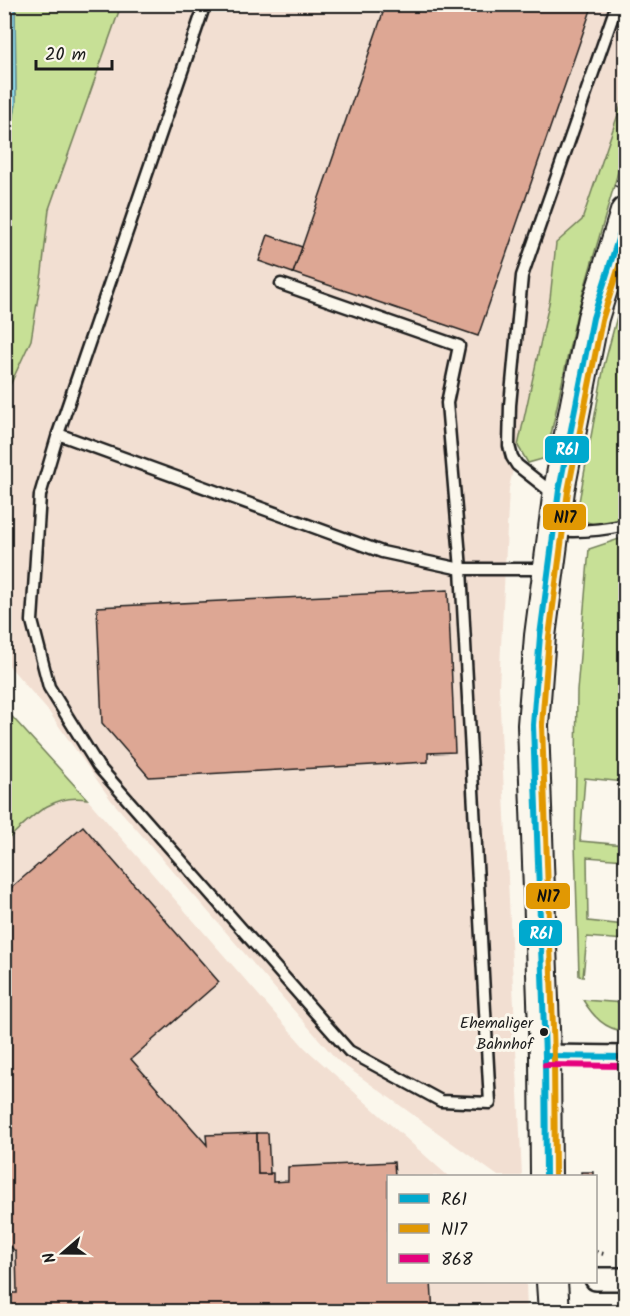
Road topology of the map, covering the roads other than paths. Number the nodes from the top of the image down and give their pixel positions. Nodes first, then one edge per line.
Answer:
1 (206, 4) edge
2 (617, 4) edge
3 (626, 212) edge
4 (280, 284) dead end
5 (58, 434) junction
6 (558, 497) junction
7 (626, 525) edge
8 (553, 530) junction
9 (461, 569) junction
10 (548, 569) junction
11 (545, 1056) junction
12 (626, 1058) edge
13 (546, 1175) edge
14 (597, 1279) edge
15 (626, 1279) edge
16 (552, 1283) edge
17 (554, 1311) edge

1 - 5 lane
2 - 6 lane
3 - 6 main road
4 - 9 lane
5 - 9 lane
5 - 9 lane
6 - 8 main road
7 - 8 lane
8 - 10 main road
9 - 10 lane
10 - 11 main road
11 - 12 street
11 - 13 main road
14 - 15 street
16 - 17 main road

